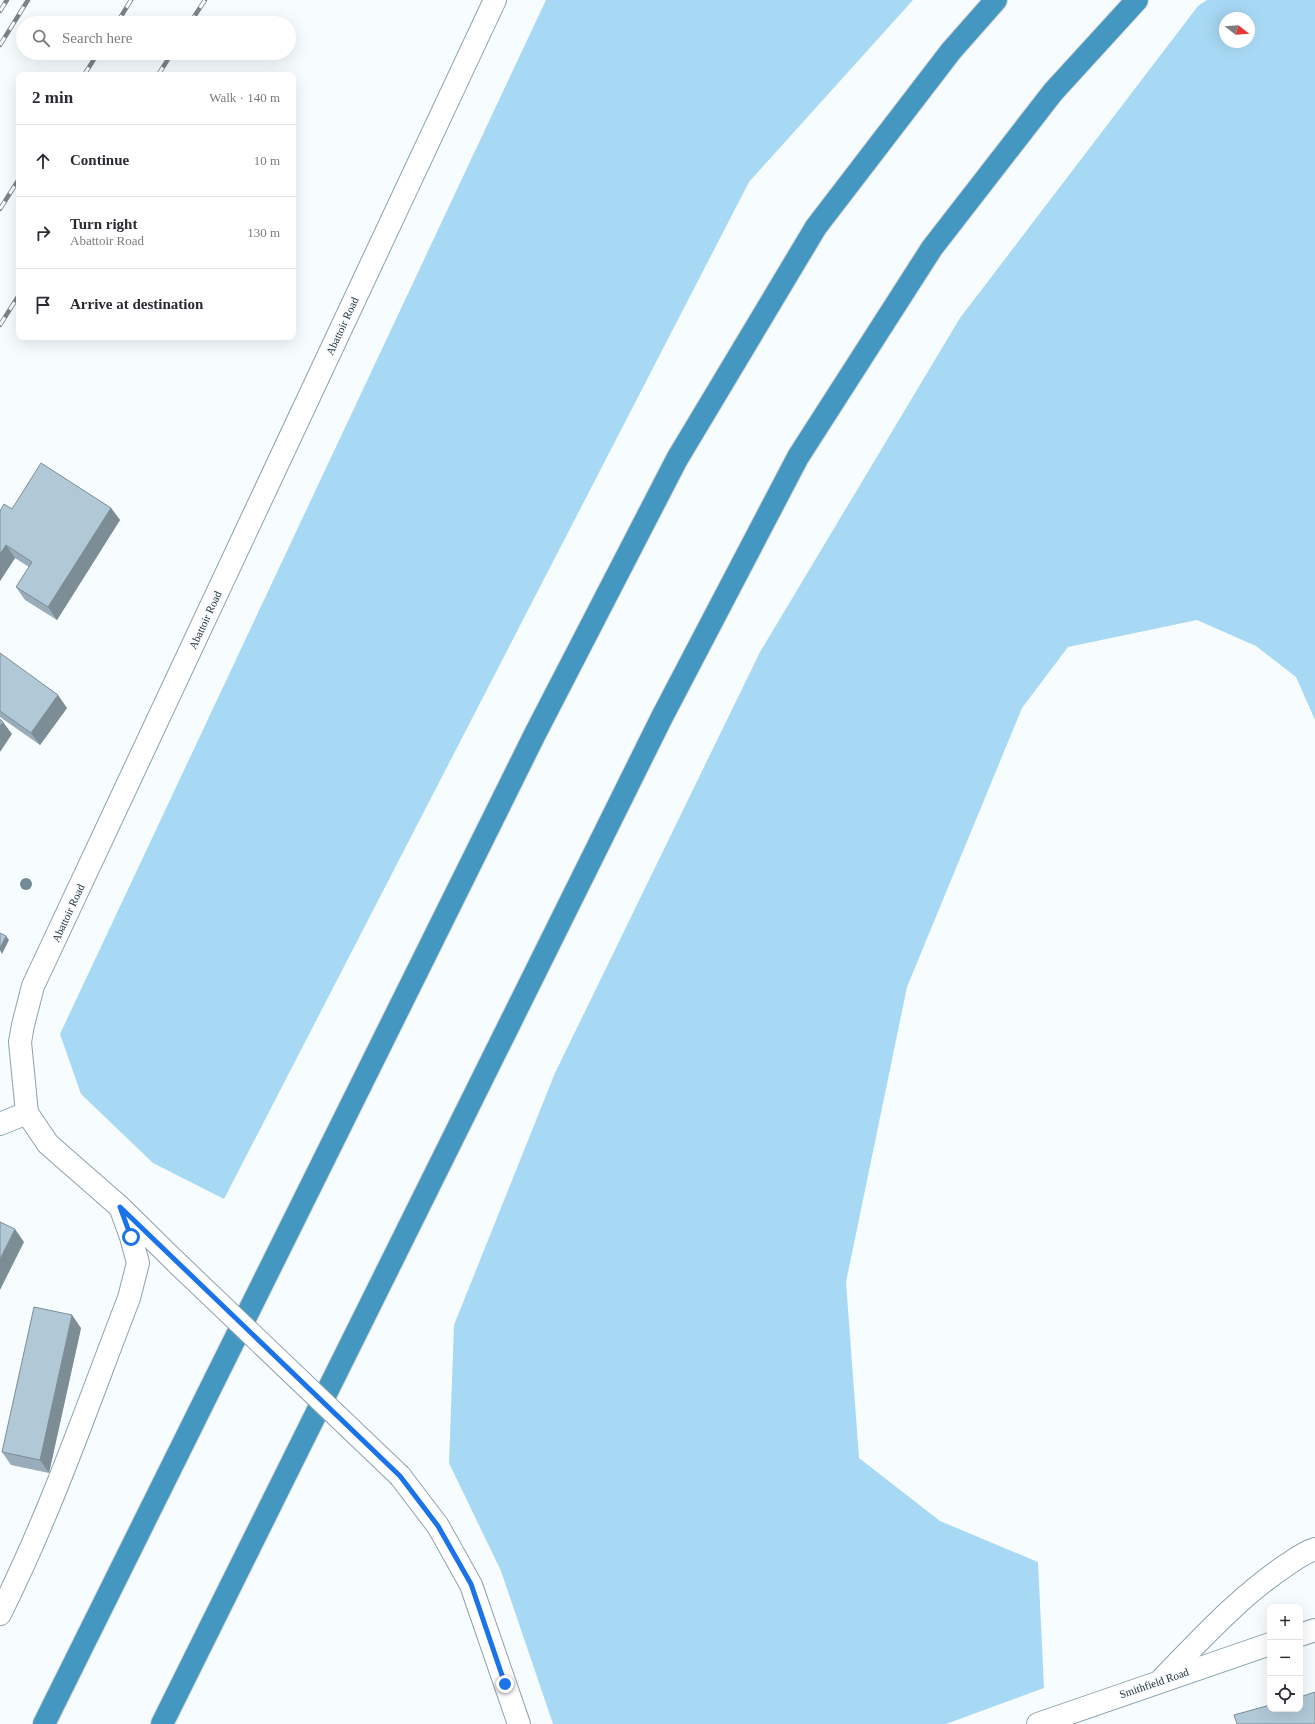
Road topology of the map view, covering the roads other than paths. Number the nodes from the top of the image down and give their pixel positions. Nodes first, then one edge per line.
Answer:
1 (495, 0) edge
2 (996, 0) edge
3 (1137, 0) edge
4 (27, 1113) junction
5 (0, 1124) edge
6 (120, 1207) junction
7 (1315, 1549) edge
8 (0, 1614) edge
9 (1315, 1630) edge
10 (1303, 1634) edge
11 (1267, 1645) edge
12 (1159, 1682) junction
13 (44, 1724) edge
14 (162, 1724) edge
15 (519, 1724) edge
16 (1038, 1724) edge

1 - 4 street, Abattoir Road
2 - 13 highway
3 - 14 highway
4 - 5 street
4 - 6 street, Abattoir Road
6 - 8 street
6 - 15 street, Abattoir Road, bridge
7 - 12 street
9 - 10 street
11 - 12 street, Smithfield Road
12 - 16 street, Smithfield Road

